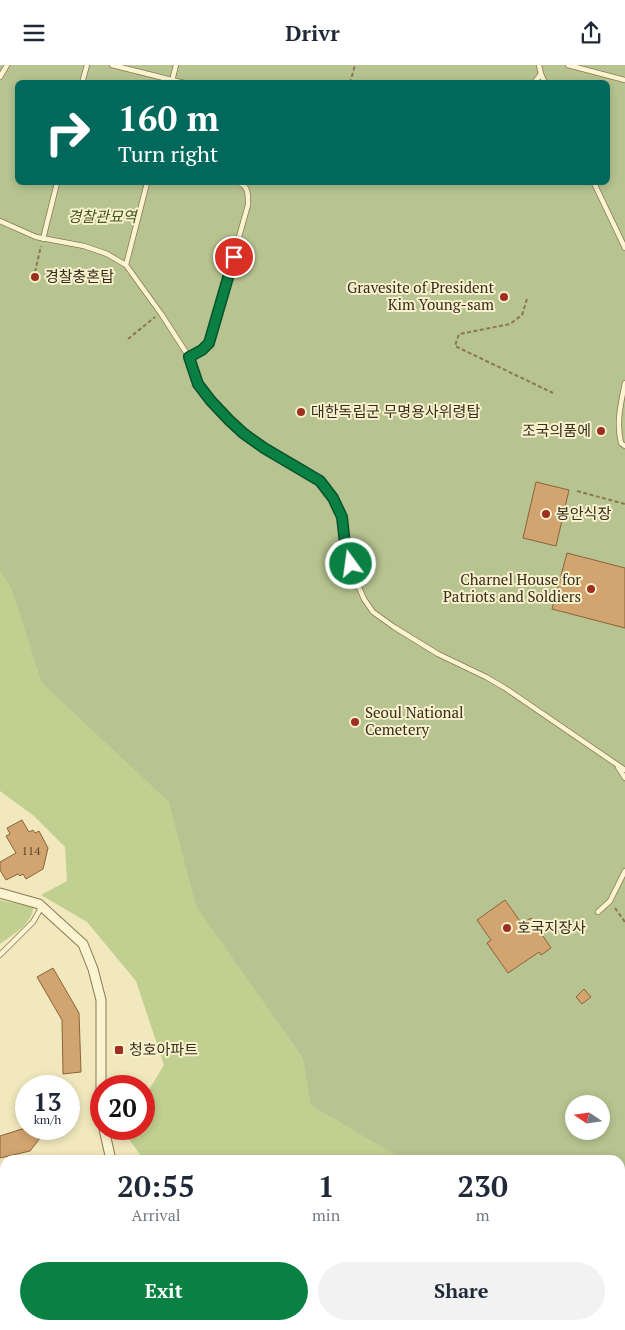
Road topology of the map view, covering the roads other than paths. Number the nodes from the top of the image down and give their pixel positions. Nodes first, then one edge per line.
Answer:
1 (7, 65) edge
2 (87, 65) edge
3 (112, 65) edge
4 (176, 65) edge
5 (539, 65) edge
6 (568, 65) edge
7 (541, 74) junction
8 (0, 77) edge
9 (83, 80) edge
10 (168, 80) edge
11 (172, 80) edge
12 (536, 80) edge
13 (544, 80) edge
14 (625, 80) edge
15 (56, 185) edge
16 (146, 185) edge
17 (244, 185) edge
18 (595, 185) edge
19 (0, 221) edge
20 (43, 239) junction
21 (625, 248) edge
22 (126, 265) junction
23 (189, 357) junction
24 (625, 383) edge
25 (625, 445) edge
26 (617, 766) junction
27 (625, 770) edge
28 (625, 778) edge
29 (625, 871) edge
30 (0, 893) edge
31 (40, 905) junction
32 (598, 912) dead end
33 (0, 955) edge
34 (101, 1075) edge
35 (106, 1140) edge
36 (110, 1155) edge

1 - 8 lane
2 - 9 lane
3 - 10 lane
4 - 11 lane
5 - 7 lane
6 - 14 lane
7 - 12 lane
7 - 13 lane
15 - 20 lane
16 - 22 lane
17 - 23 lane
18 - 21 lane
19 - 20 lane
20 - 22 lane
22 - 23 lane
23 - 26 lane
24 - 25 lane
26 - 27 lane
26 - 28 lane
29 - 32 lane
30 - 31 street
31 - 33 lane
31 - 34 street
35 - 36 street

